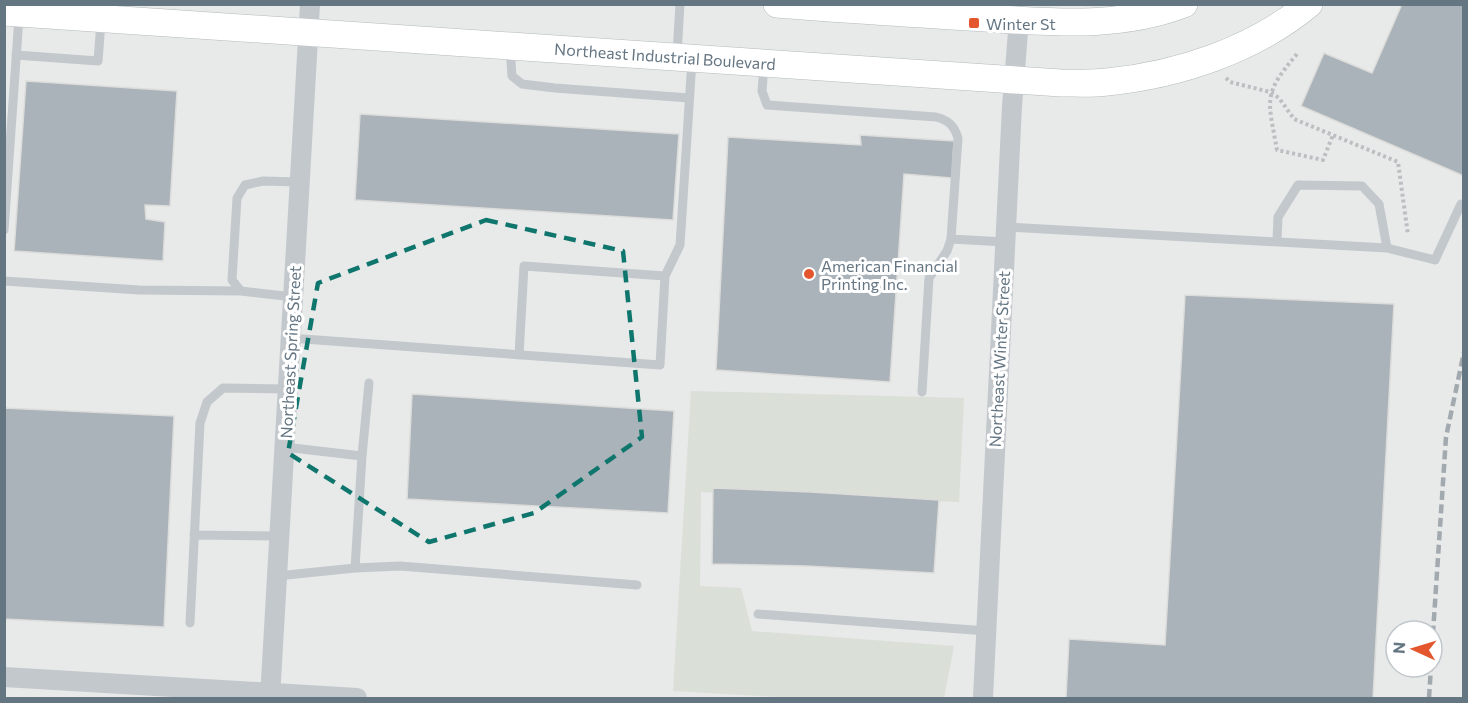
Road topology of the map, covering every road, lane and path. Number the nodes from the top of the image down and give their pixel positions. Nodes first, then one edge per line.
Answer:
1 (309, 4) edge
2 (680, 4) edge
3 (777, 4) edge
4 (1184, 4) edge
5 (1309, 4) edge
6 (12, 13) edge
7 (1019, 16) junction
8 (101, 19) junction
9 (308, 33) junction
10 (510, 46) junction
11 (1296, 54) dead end
12 (16, 55) junction
13 (684, 57) junction
14 (764, 62) junction
15 (1222, 73) dead end
16 (1013, 79) junction
17 (1270, 92) junction
18 (689, 98) junction
19 (1333, 135) junction
20 (299, 182) junction
21 (1461, 204) dead end
22 (4, 230) edge
23 (1005, 234) junction
24 (1408, 235) dead end
25 (951, 239) junction
26 (1277, 241) junction
27 (1387, 248) junction
28 (665, 276) junction
29 (4, 281) edge
30 (241, 291) junction
31 (293, 297) junction
32 (290, 338) junction
33 (519, 355) junction
34 (369, 383) dead end
35 (288, 389) junction
36 (922, 392) dead end
37 (284, 447) junction
38 (362, 456) junction
39 (194, 535) junction
40 (279, 536) junction
41 (355, 568) junction
42 (277, 576) junction
43 (637, 585) dead end
44 (758, 614) dead end
45 (190, 623) dead end
46 (987, 631) junction
47 (4, 676) edge
48 (270, 695) edge
49 (357, 699) edge
50 (983, 699) edge

1 - 9 street, Northeast Spring Street
2 - 13 lane
3 - 7 street
4 - 7 street
5 - 16 street, Northeast Industrial Boulevard
6 - 8 street, Northeast Industrial Boulevard
6 - 12 lane
7 - 16 street, Northeast Winter Street
8 - 9 street, Northeast Industrial Boulevard
8 - 12 lane
9 - 10 street, Northeast Industrial Boulevard
9 - 20 street, Northeast Spring Street
10 - 13 street, Northeast Industrial Boulevard
10 - 18 lane
11 - 17 path
12 - 22 lane
13 - 14 street, Northeast Industrial Boulevard
13 - 18 lane
14 - 16 street, Northeast Industrial Boulevard
14 - 25 lane
15 - 17 path
16 - 23 street, Northeast Winter Street
17 - 19 path
17 - 19 path
18 - 28 lane
19 - 24 path
20 - 30 lane
20 - 31 street, Northeast Spring Street
21 - 27 lane
23 - 25 lane
23 - 26 lane
23 - 46 street, Northeast Winter Street
25 - 36 lane
26 - 27 lane
26 - 27 lane
28 - 33 lane
28 - 33 lane
29 - 30 lane
30 - 31 lane
31 - 32 street, Northeast Spring Street
32 - 33 lane
32 - 35 street, Northeast Spring Street
34 - 38 lane
35 - 37 street, Northeast Spring Street
35 - 39 lane
37 - 38 lane
37 - 40 street, Northeast Spring Street
38 - 41 lane
39 - 40 lane
39 - 45 lane
40 - 42 street, Northeast Spring Street
41 - 42 lane
41 - 43 lane
42 - 48 street, Northeast Spring Street
44 - 46 lane
46 - 50 street, Northeast Winter Street
47 - 48 street
48 - 49 street

